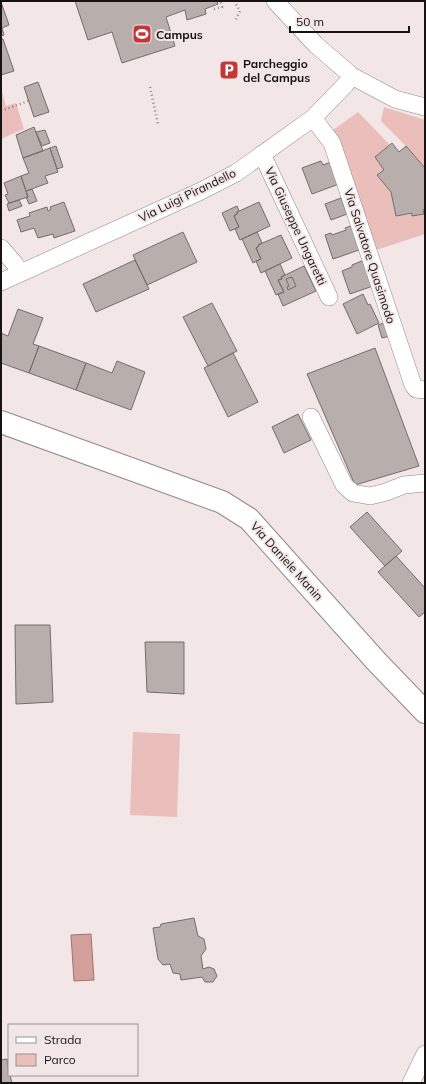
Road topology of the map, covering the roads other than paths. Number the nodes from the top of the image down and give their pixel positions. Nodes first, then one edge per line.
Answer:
1 (275, 1) edge
2 (352, 76) junction
3 (425, 107) edge
4 (313, 118) junction
5 (262, 154) junction
6 (1, 248) edge
7 (20, 273) junction
8 (1, 282) edge
9 (329, 298) dead end
10 (425, 390) edge
11 (311, 417) dead end
12 (1, 422) edge
13 (425, 482) edge
14 (425, 712) edge
15 (425, 1054) edge
16 (411, 1083) edge

1 - 2 street
2 - 3 street
2 - 4 street, Via Luigi Pirandello
4 - 5 street, Via Luigi Pirandello
4 - 10 street, Via Salvatore Quasimodo
5 - 7 street, Via Luigi Pirandello
5 - 9 street, Via Giuseppe Ungaretti
6 - 7 street
7 - 8 street, Via Luigi Pirandello
11 - 13 street
12 - 14 main road, Via Daniele Manin
15 - 16 street

